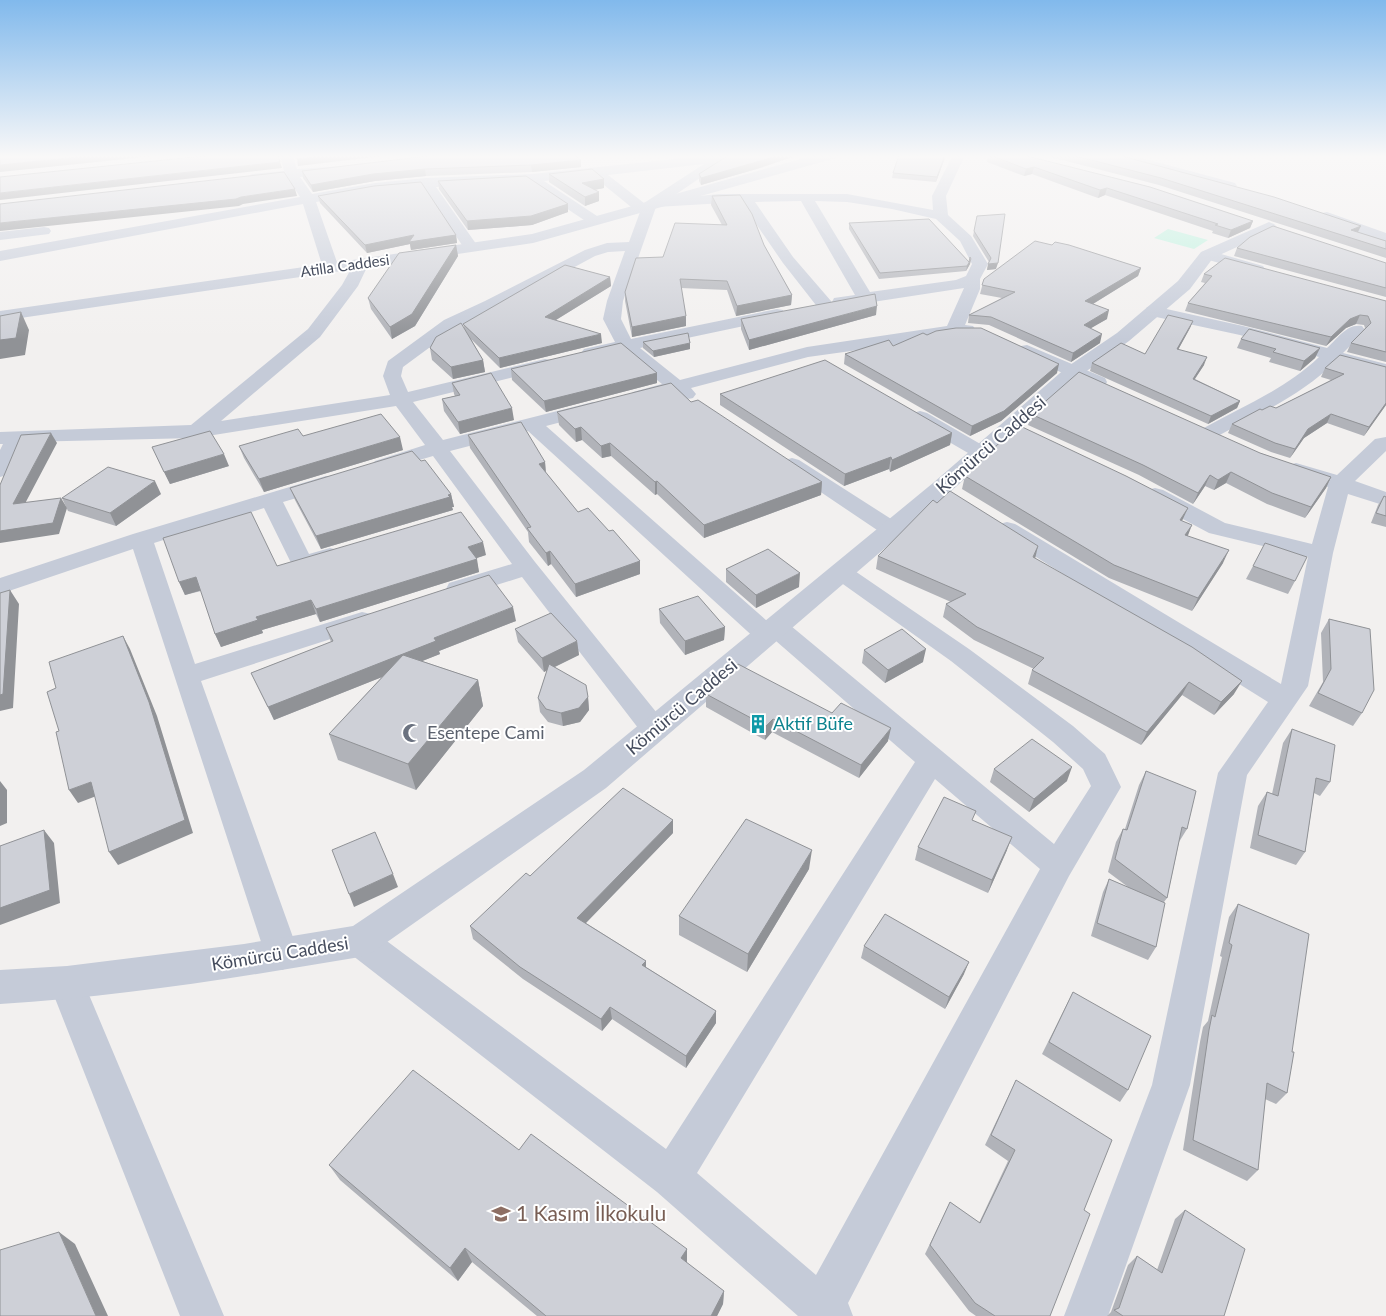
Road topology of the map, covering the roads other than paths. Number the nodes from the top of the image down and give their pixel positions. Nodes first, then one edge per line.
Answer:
1 (171, 216) edge
2 (210, 216) edge
3 (314, 216) edge
4 (449, 216) edge
5 (588, 216) edge
6 (611, 216) edge
7 (642, 216) edge
8 (758, 216) edge
9 (817, 216) edge
10 (941, 216) edge
11 (1329, 216) edge
12 (595, 221) junction
13 (1269, 227) edge
14 (77, 228) dead end
15 (58, 230) dead end
16 (0, 236) edge
17 (1386, 238) edge
18 (634, 246) junction
19 (471, 248) junction
20 (1207, 255) junction
21 (0, 256) edge
22 (360, 263) junction
23 (331, 268) junction
24 (1274, 274) edge
25 (972, 279) junction
26 (865, 297) junction
27 (808, 308) junction
28 (1153, 311) junction
29 (0, 316) edge
30 (954, 330) junction
31 (1356, 330) dead end
32 (989, 334) edge
33 (1013, 344) edge
34 (625, 345) junction
35 (807, 352) junction
36 (1330, 354) junction
37 (578, 356) edge
38 (560, 361) edge
39 (832, 366) edge
40 (1386, 370) edge
41 (1074, 371) junction
42 (676, 387) junction
43 (1119, 392) edge
44 (401, 399) junction
45 (700, 403) edge
46 (907, 410) edge
47 (531, 424) junction
48 (189, 431) junction
49 (1209, 433) edge
50 (9, 437) edge
51 (1386, 443) edge
52 (437, 448) junction
53 (775, 452) edge
54 (982, 453) junction
55 (1280, 464) edge
56 (0, 471) edge
57 (1340, 484) junction
58 (1139, 486) edge
59 (270, 499) junction
60 (1386, 499) edge
61 (991, 519) edge
62 (891, 529) junction
63 (141, 539) junction
64 (350, 550) edge
65 (1321, 553) junction
66 (527, 567) junction
67 (841, 572) junction
68 (0, 586) edge
69 (432, 597) edge
70 (385, 612) edge
71 (771, 631) junction
72 (186, 676) junction
73 (1284, 699) junction
74 (655, 730) junction
75 (933, 758) junction
76 (1058, 866) junction
77 (360, 941) junction
78 (282, 954) junction
79 (68, 983) junction
80 (0, 987) edge
81 (671, 1178) junction
82 (827, 1312) edge
83 (202, 1316) edge
84 (1086, 1316) edge

1 - 14 street
2 - 21 street
3 - 23 street
4 - 19 street
5 - 12 street
6 - 12 street, Atilla Caddesi
7 - 18 street
8 - 27 street
9 - 26 street
10 - 25 street
11 - 17 street
12 - 19 street, Atilla Caddesi
13 - 20 street, Kömürcü Caddesi
15 - 16 street
18 - 34 street
18 - 44 street
19 - 22 street, Atilla Caddesi
20 - 24 street
20 - 28 street, Kömürcü Caddesi
22 - 23 street, Atilla Caddesi
22 - 48 street
23 - 29 street, Atilla Caddesi
25 - 26 street
25 - 30 street
26 - 27 street
27 - 34 street
28 - 36 street
28 - 41 street, Kömürcü Caddesi
30 - 32 street
30 - 35 street
31 - 36 street
33 - 41 street
34 - 37 street
34 - 42 street
35 - 39 street
35 - 42 street
36 - 40 street
36 - 49 street
38 - 44 street
41 - 43 street
41 - 54 street, Kömürcü Caddesi
42 - 45 street
42 - 47 street
44 - 48 street
44 - 52 street
46 - 54 street
47 - 52 street
47 - 71 street
48 - 50 street
50 - 56 street
51 - 57 street
52 - 59 street
52 - 66 street
53 - 62 street
54 - 62 street, Kömürcü Caddesi
55 - 57 street
57 - 60 street
57 - 65 street
58 - 65 street
59 - 63 street
59 - 64 street
61 - 73 street
62 - 67 street, Kömürcü Caddesi
63 - 68 street
63 - 72 street
65 - 73 street
66 - 69 street
66 - 74 street
67 - 71 street, Kömürcü Caddesi
67 - 76 street
70 - 72 street
71 - 74 street, Kömürcü Caddesi
71 - 75 street
72 - 78 street
73 - 84 street
74 - 77 street, Kömürcü Caddesi
75 - 76 street
75 - 81 street
76 - 82 street
77 - 78 street, Kömürcü Caddesi
77 - 81 street
78 - 79 street, Kömürcü Caddesi
79 - 80 street, Kömürcü Caddesi
79 - 83 street
81 - 82 street

